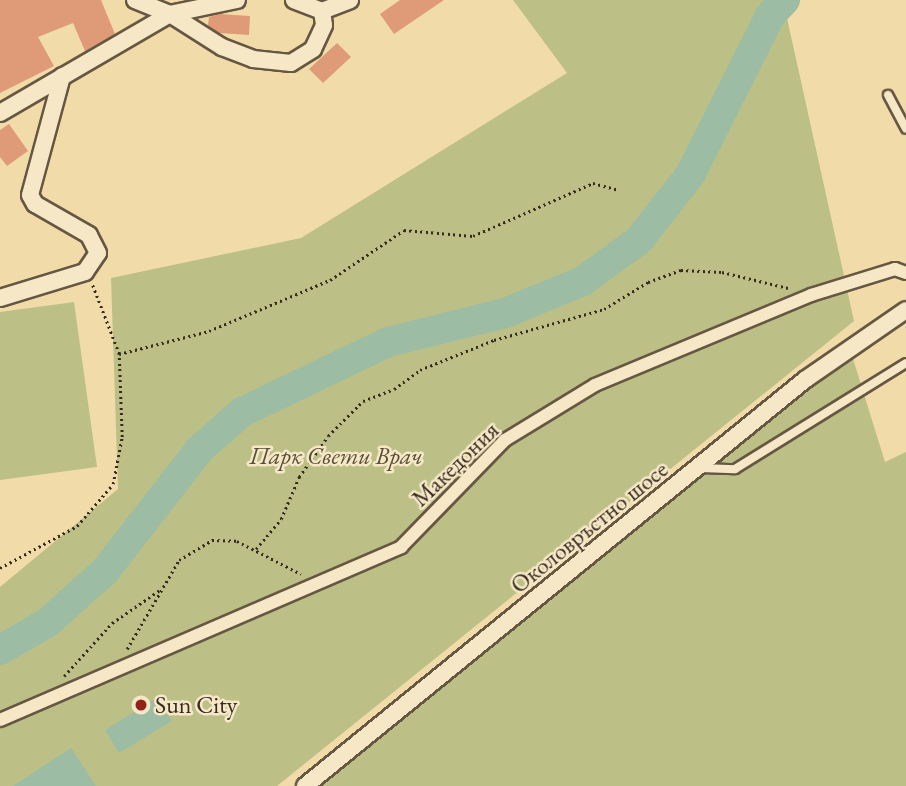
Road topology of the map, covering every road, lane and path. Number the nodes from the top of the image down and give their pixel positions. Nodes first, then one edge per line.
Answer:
1 (135, 0) edge
2 (237, 0) edge
3 (294, 0) edge
4 (350, 0) edge
5 (322, 11) junction
6 (170, 14) junction
7 (62, 76) junction
8 (888, 95) dead end
9 (0, 113) edge
10 (906, 129) edge
11 (619, 190) dead end
12 (85, 272) junction
13 (906, 273) edge
14 (811, 295) junction
15 (0, 298) edge
16 (906, 310) edge
17 (119, 354) junction
18 (906, 363) edge
19 (698, 468) junction
20 (256, 549) junction
21 (0, 568) edge
22 (321, 585) junction
23 (163, 588) junction
24 (62, 678) dead end
25 (107, 678) junction
26 (0, 720) edge
27 (305, 786) edge

1 - 6 street
2 - 6 street
3 - 5 street
4 - 5 street
5 - 6 street
6 - 7 street
7 - 9 street
7 - 12 street
8 - 10 lane
11 - 17 path
12 - 15 street
12 - 17 path
13 - 14 street, Македония
14 - 20 path
14 - 22 street, Македония
16 - 19 street, Околовръстно шосе
17 - 21 path
18 - 19 lane
19 - 27 street, Околовръстно шосе
20 - 22 path
20 - 23 path
22 - 25 street, Македония
23 - 24 path
23 - 25 path
25 - 26 street, Македония

